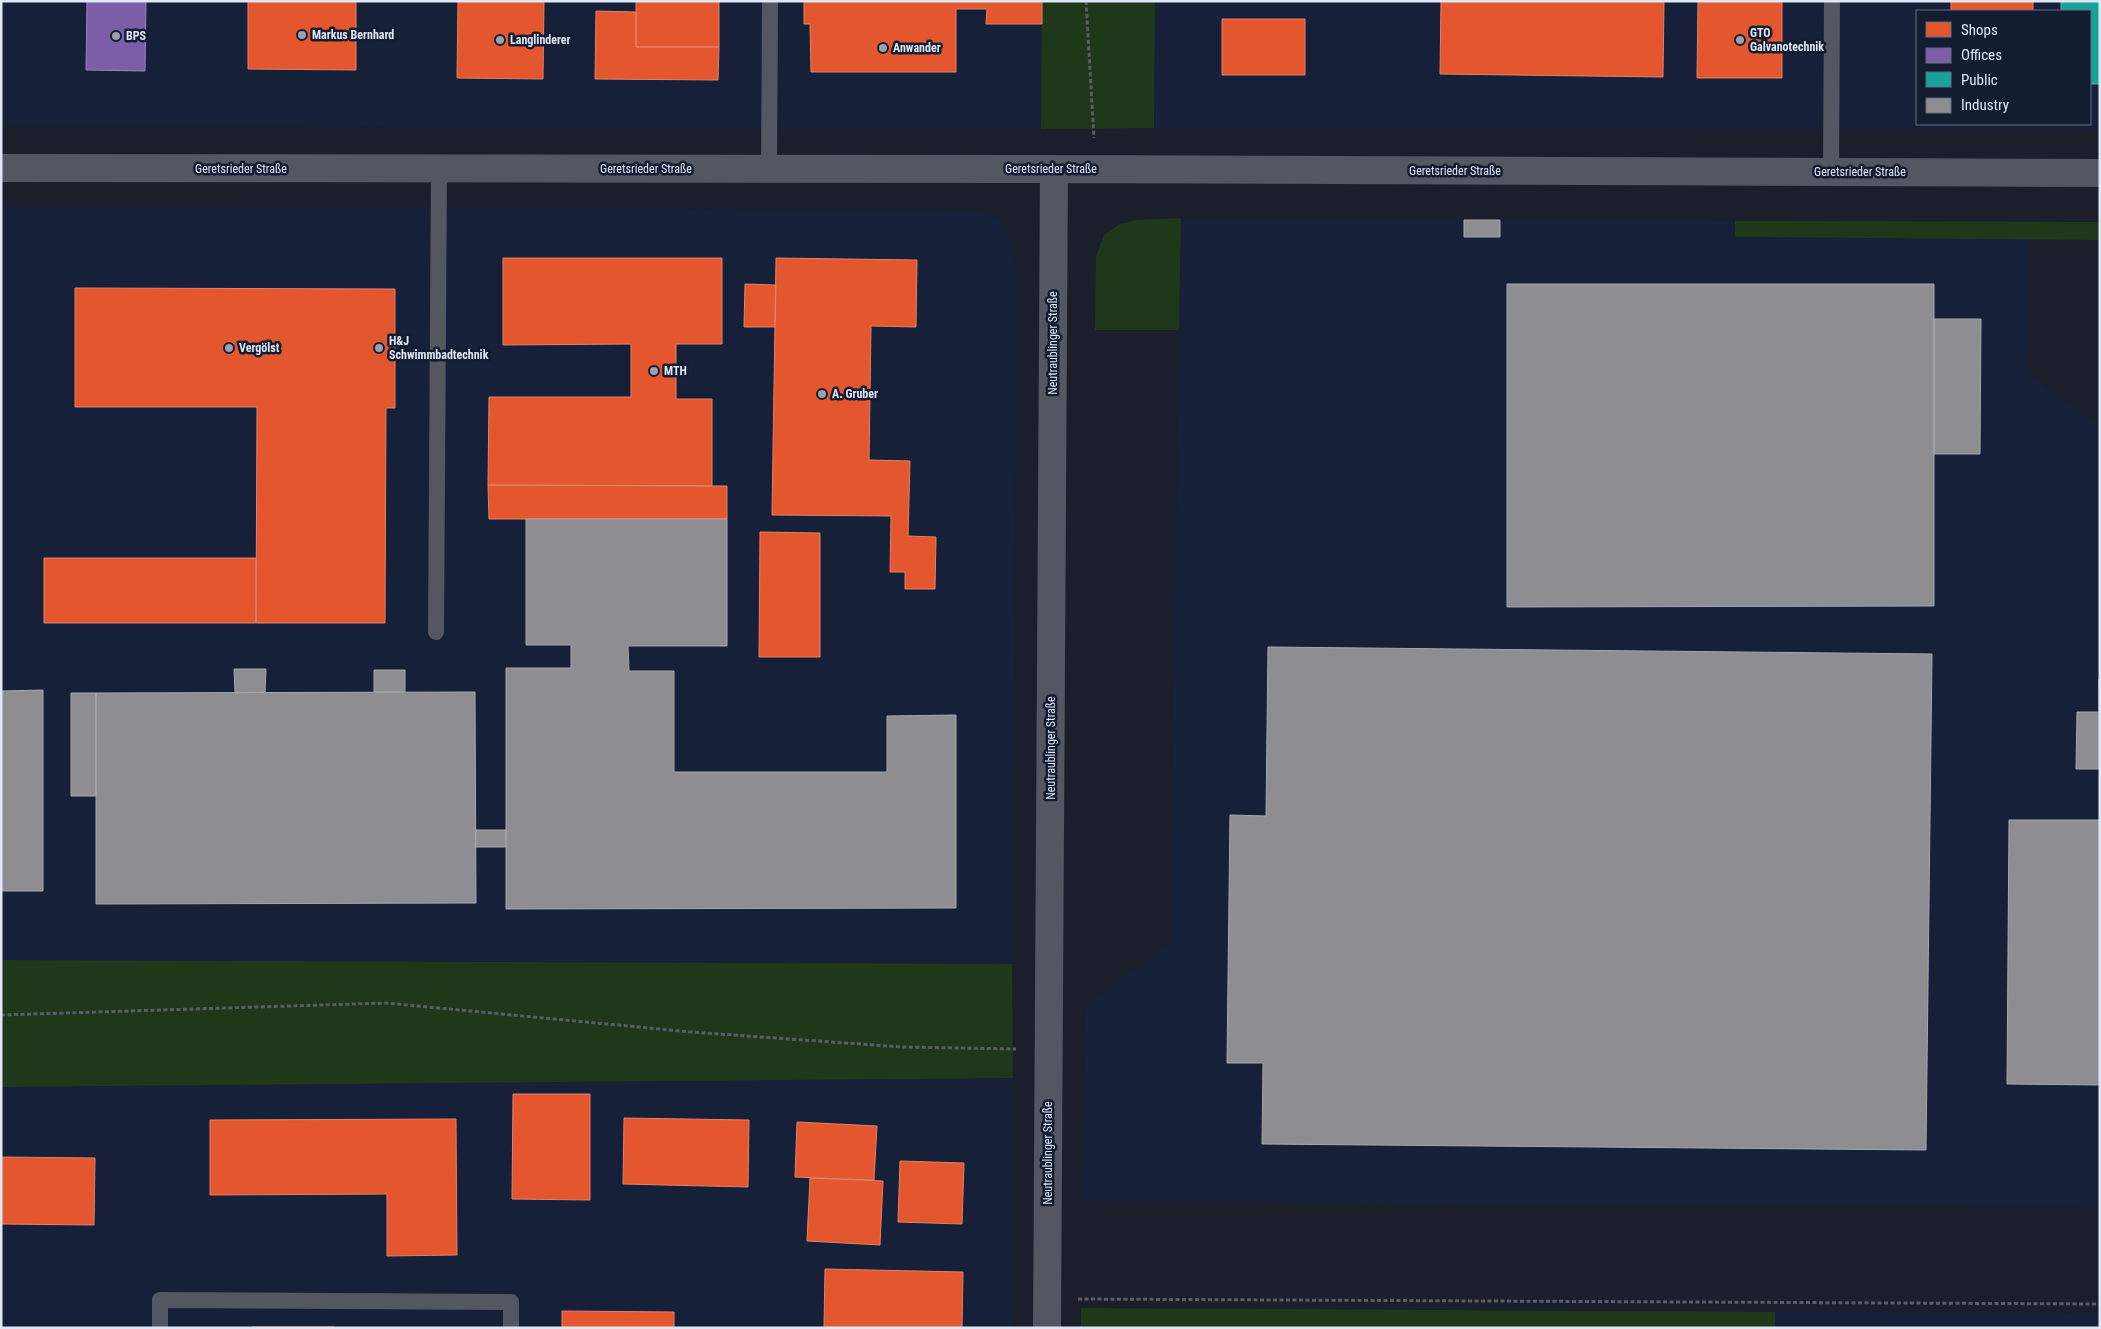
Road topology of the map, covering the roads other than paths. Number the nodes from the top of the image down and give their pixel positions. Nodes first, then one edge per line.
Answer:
1 (770, 1) edge
2 (1832, 1) edge
3 (1, 168) edge
4 (439, 169) junction
5 (769, 169) junction
6 (1054, 169) junction
7 (1831, 171) junction
8 (2100, 173) edge
9 (436, 632) dead end
10 (160, 1328) edge
11 (511, 1328) edge
12 (1047, 1328) edge

1 - 5 lane
2 - 7 lane
3 - 4 street, Geretsrieder Straße
4 - 5 street, Geretsrieder Straße
4 - 9 lane
5 - 6 street, Geretsrieder Straße
6 - 7 street, Geretsrieder Straße
6 - 12 street, Neutraublinger Straße
7 - 8 street, Geretsrieder Straße
10 - 11 lane

